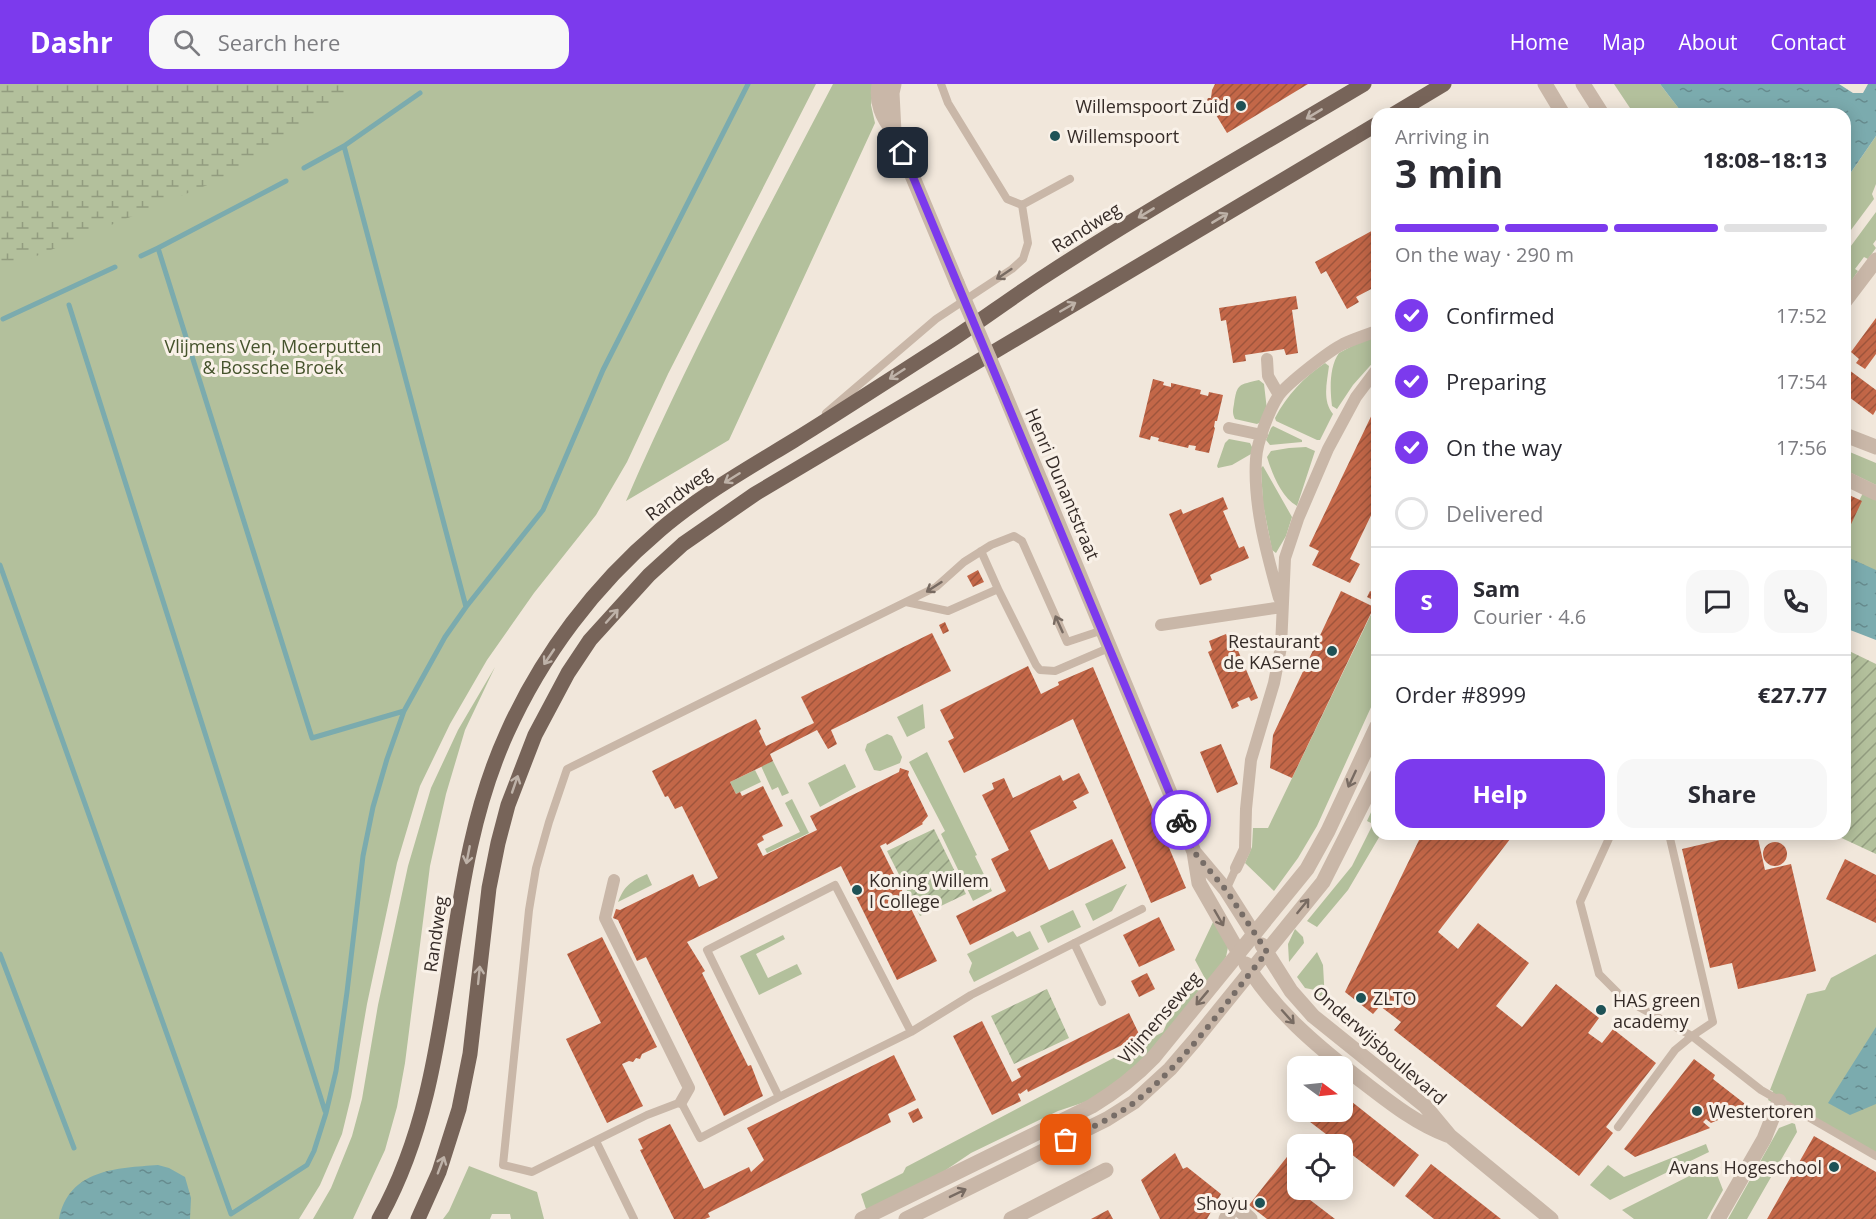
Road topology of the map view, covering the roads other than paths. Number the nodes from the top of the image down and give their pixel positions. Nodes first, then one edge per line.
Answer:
1 (879, 84) edge
2 (894, 84) edge
3 (941, 84) edge
4 (1364, 84) edge
5 (1444, 84) edge
6 (1545, 84) edge
7 (1583, 84) edge
8 (1404, 108) edge
9 (1559, 108) edge
10 (1598, 108) edge
11 (1371, 128) edge
12 (894, 132) junction
13 (1070, 179) dead end
14 (1022, 205) junction
15 (1876, 260) edge
16 (1851, 293) edge
17 (1371, 334) edge
18 (1267, 359) dead end
19 (1371, 377) edge
20 (1279, 395) junction
21 (1229, 428) dead end
22 (1262, 435) junction
23 (1851, 437) edge
24 (796, 439) junction
25 (1876, 447) edge
26 (1851, 481) edge
27 (1876, 493) edge
28 (981, 551) junction
29 (1268, 558) junction
30 (1285, 558) junction
31 (998, 589) junction
32 (906, 602) junction
33 (1282, 607) junction
34 (1161, 625) dead end
35 (1103, 630) junction
36 (1111, 647) junction
37 (1371, 739) edge
38 (1371, 787) edge
39 (1608, 840) edge
40 (1670, 840) edge
41 (1194, 852) junction
42 (1236, 868) joint
43 (614, 880) dead end
44 (1226, 890) junction
45 (1142, 909) dead end
46 (1254, 934) junction
47 (1074, 943) junction
48 (1267, 952) junction
49 (1239, 953) junction
50 (1251, 971) junction
51 (1102, 1002) dead end
52 (911, 1032) junction
53 (1692, 1036) junction
54 (779, 1097) junction
55 (1779, 1101) junction
56 (681, 1102) junction
57 (1618, 1126) dead end
58 (1450, 1136) junction
59 (596, 1141) junction
60 (1876, 1156) edge
61 (1106, 1170) dead end
62 (910, 1195) junction
63 (915, 1217) edge
64 (379, 1219) edge
65 (418, 1219) edge
66 (634, 1219) edge
67 (862, 1219) edge
68 (1011, 1219) edge
69 (1226, 1219) edge
70 (1250, 1219) edge
71 (1551, 1219) edge
72 (1718, 1219) edge

1 - 12 street, Henri Dunantstraat
2 - 12 street, Henri Dunantstraat
3 - 14 lane
4 -> 24 main road, Randweg
5 - 8 main road
6 - 9 street
7 - 10 street
65 -> 11 main road
12 - 35 street, Henri Dunantstraat, bridge
13 - 14 lane
14 -> 24 lane
15 - 16 street
17 - 20 street
18 - 20 street
19 - 30 street
20 - 22 street
21 - 22 street
22 - 29 street
23 - 25 street
24 -> 64 main road, Randweg
26 - 27 street
28 - 31 lane
28 -> 32 lane
35 -> 28 lane
29 - 30 street
29 - 33 street
30 - 33 street
31 - 32 lane
31 - 36 lane
32 - 59 lane
33 - 34 street
33 - 42 street
35 - 36 street, Henri Dunantstraat
36 - 41 street, Henri Dunantstraat
37 -> 46 street, Vlijmenseweg
48 -> 38 street
39 - 53 lane
40 - 53 lane
41 - 44 street, Henri Dunantstraat
41 -> 49 street, Henri Dunantstraat
42 - 44 lane
43 - 56 street
44 - 46 street, Henri Dunantstraat
45 - 47 lane
46 - 48 street, Henri Dunantstraat
46 - 49 street, Vlijmenseweg
47 - 51 lane
47 - 52 lane
48 - 50 street
48 - 58 street, Onderwijsboulevard
49 - 50 street, Henri Dunantstraat
49 -> 62 street, Vlijmenseweg
50 -> 58 street, Onderwijsboulevard
63 -> 50 street
52 - 54 lane
52 - 54 lane
53 - 55 lane
53 - 57 lane
54 - 56 lane
55 - 60 lane
55 - 72 street
56 - 59 lane
58 - 71 street, Onderwijsboulevard
59 - 66 lane
61 - 68 street
62 - 63 street
62 - 67 street, Vlijmenseweg
69 - 70 street

